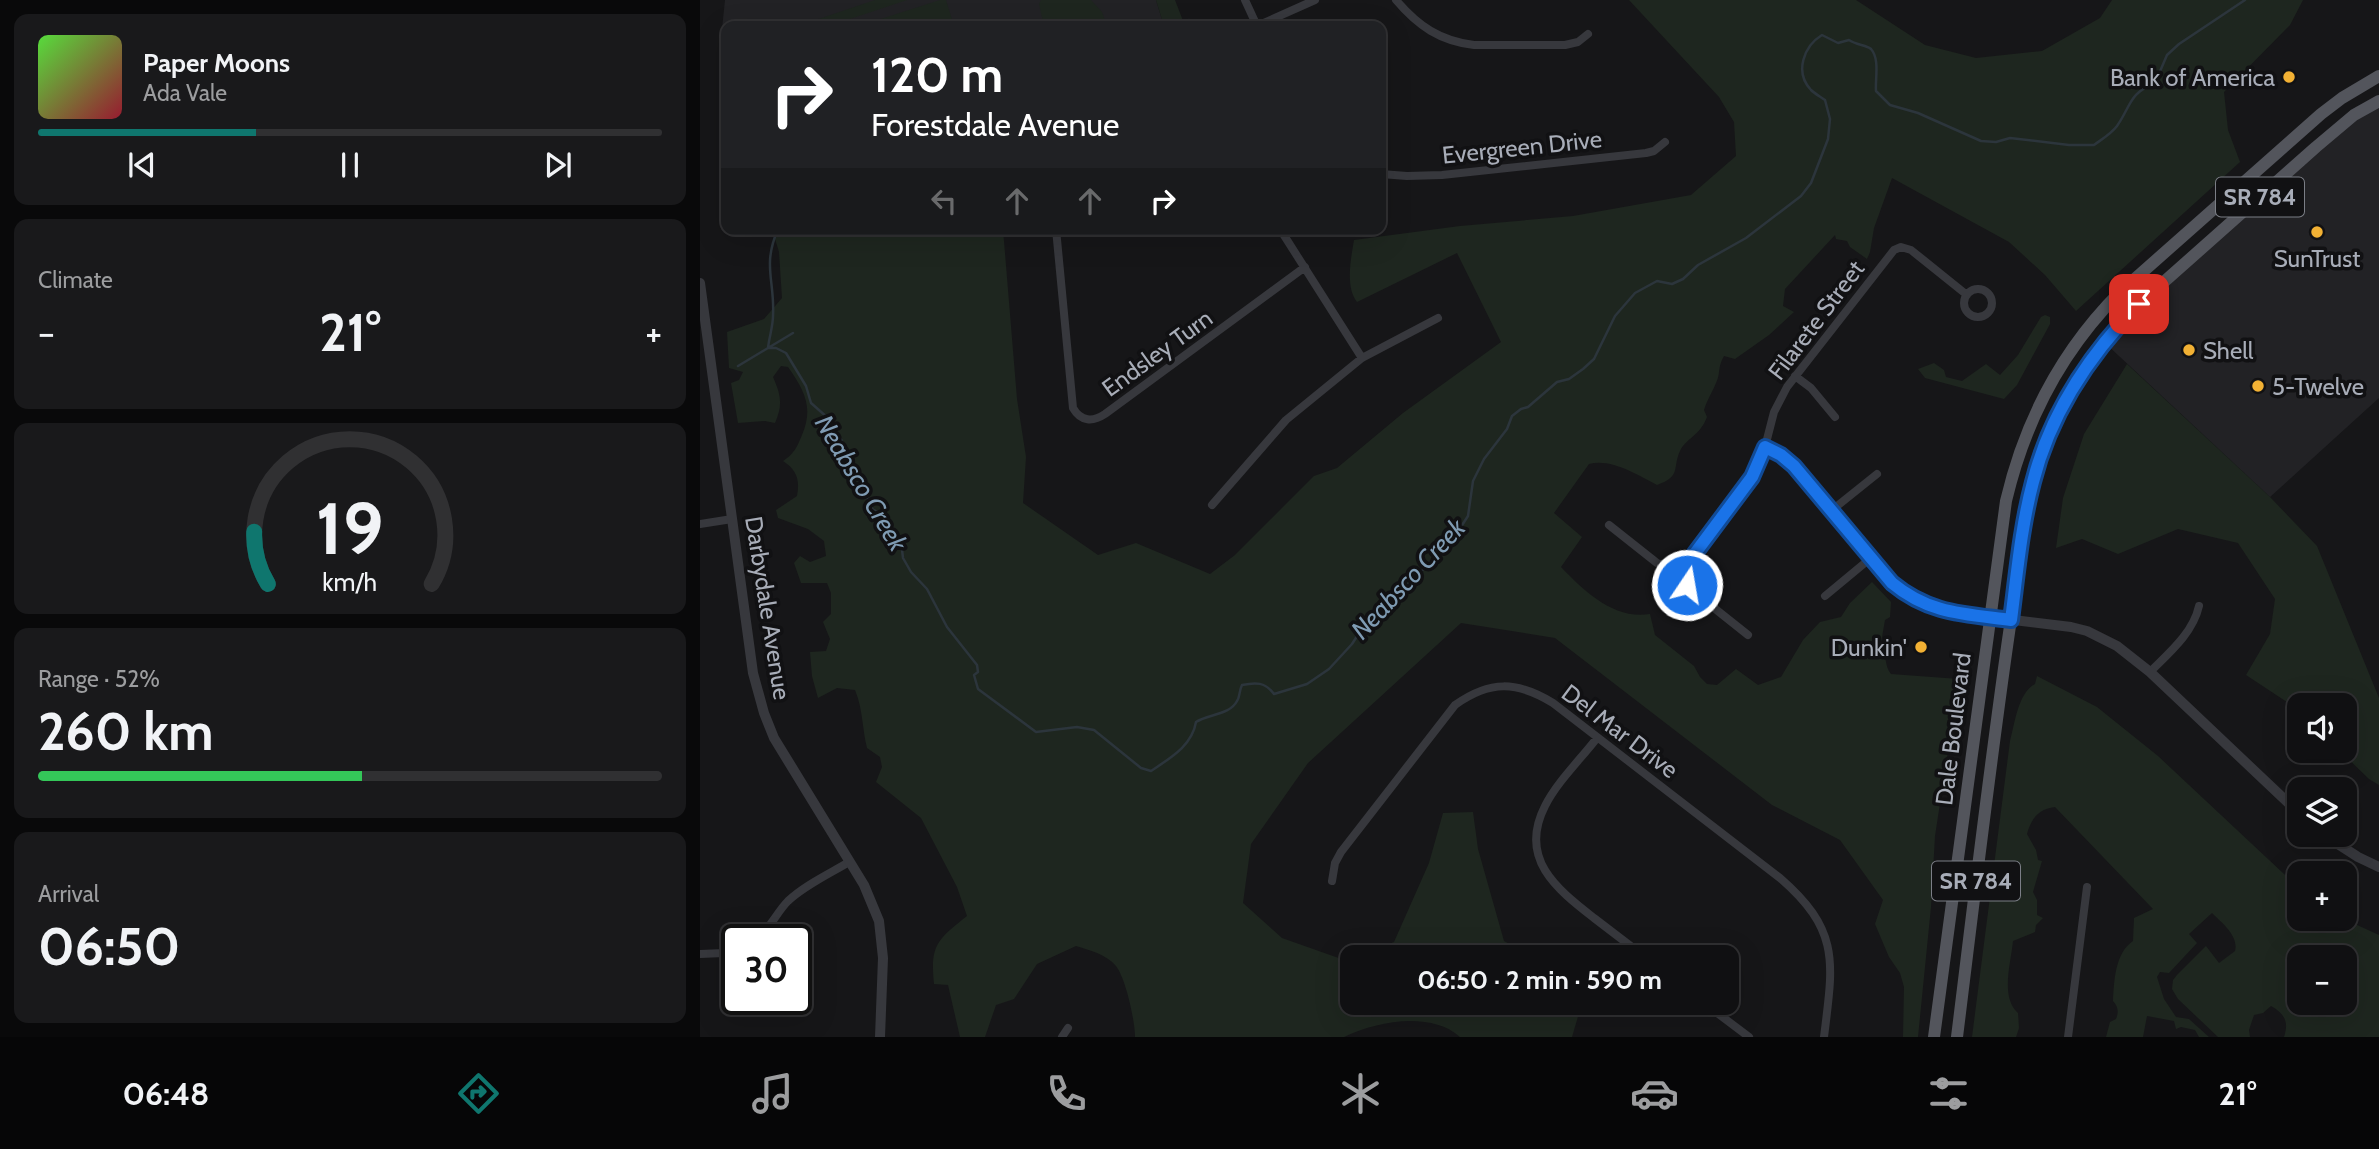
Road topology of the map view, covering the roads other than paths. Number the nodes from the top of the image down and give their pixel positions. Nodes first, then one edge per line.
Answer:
1 (1245, 0) edge
2 (1315, 0) edge
3 (1396, 0) edge
4 (1255, 21) edge
5 (1268, 21) edge
6 (1588, 34) dead end
7 (2379, 76) edge
8 (2379, 101) edge
9 (1665, 142) dead end
10 (1386, 174) edge
11 (1057, 235) edge
12 (1284, 235) edge
13 (1305, 267) junction
14 (700, 284) edge
15 (1967, 295) dead end
16 (701, 298) edge
17 (1438, 318) dead end
18 (1362, 358) junction
19 (1794, 376) junction
20 (1835, 417) dead end
21 (1765, 447) junction
22 (1877, 474) dead end
23 (1212, 505) dead end
24 (1832, 510) junction
25 (732, 519) junction
26 (700, 524) edge
27 (1609, 525) dead end
28 (1872, 557) junction
29 (1687, 564) junction
30 (1667, 567) junction
31 (1687, 583) junction
32 (1825, 596) dead end
33 (2199, 606) dead end
34 (1989, 617) junction
35 (2011, 620) junction
36 (1748, 635) dead end
37 (2150, 672) junction
38 (1597, 738) junction
39 (2287, 802) edge
40 (2345, 847) edge
41 (849, 862) junction
42 (2379, 867) edge
43 (1332, 881) dead end
44 (2087, 887) dead end
45 (771, 924) edge
46 (1630, 945) edge
47 (721, 953) edge
48 (700, 954) edge
49 (1720, 1015) edge
50 (1068, 1028) dead end
51 (880, 1037) edge
52 (1062, 1037) edge
53 (1749, 1037) edge
54 (1824, 1037) edge
55 (1934, 1037) edge
56 (1956, 1037) edge
57 (2068, 1037) edge

1 - 4 street
2 - 5 street
3 - 6 street
7 - 34 main road, Dale Boulevard / SR 784
8 - 35 main road, Dale Boulevard / SR 784
9 - 10 street, Evergreen Drive
11 - 13 street, Endsley Turn
12 - 13 street
13 - 18 street
14 - 16 street, Darbydale Avenue
15 - 19 street, Filarete Street
16 - 25 street, Darbydale Avenue
17 - 18 street
18 - 23 street
19 - 20 street
19 - 21 street, Filarete Street
21 - 24 street
21 - 29 street, Filarete Street
22 - 24 street
24 - 28 street
25 - 26 street
25 - 41 street, Darbydale Avenue
27 - 30 street
28 - 32 street
28 - 34 street
29 - 30 street
29 - 31 street
30 - 31 street
31 - 36 street
33 - 37 street
34 - 35 street
34 - 55 main road, Dale Boulevard / SR 784
35 - 37 street
35 - 56 main road, Dale Boulevard / SR 784
37 - 39 street
38 - 43 street, Del Mar Drive
38 - 46 street
38 - 54 street, Del Mar Drive
40 - 42 street
41 - 45 street
41 - 51 street, Darbydale Avenue
44 - 57 street
47 - 48 street
49 - 53 street
50 - 52 street

